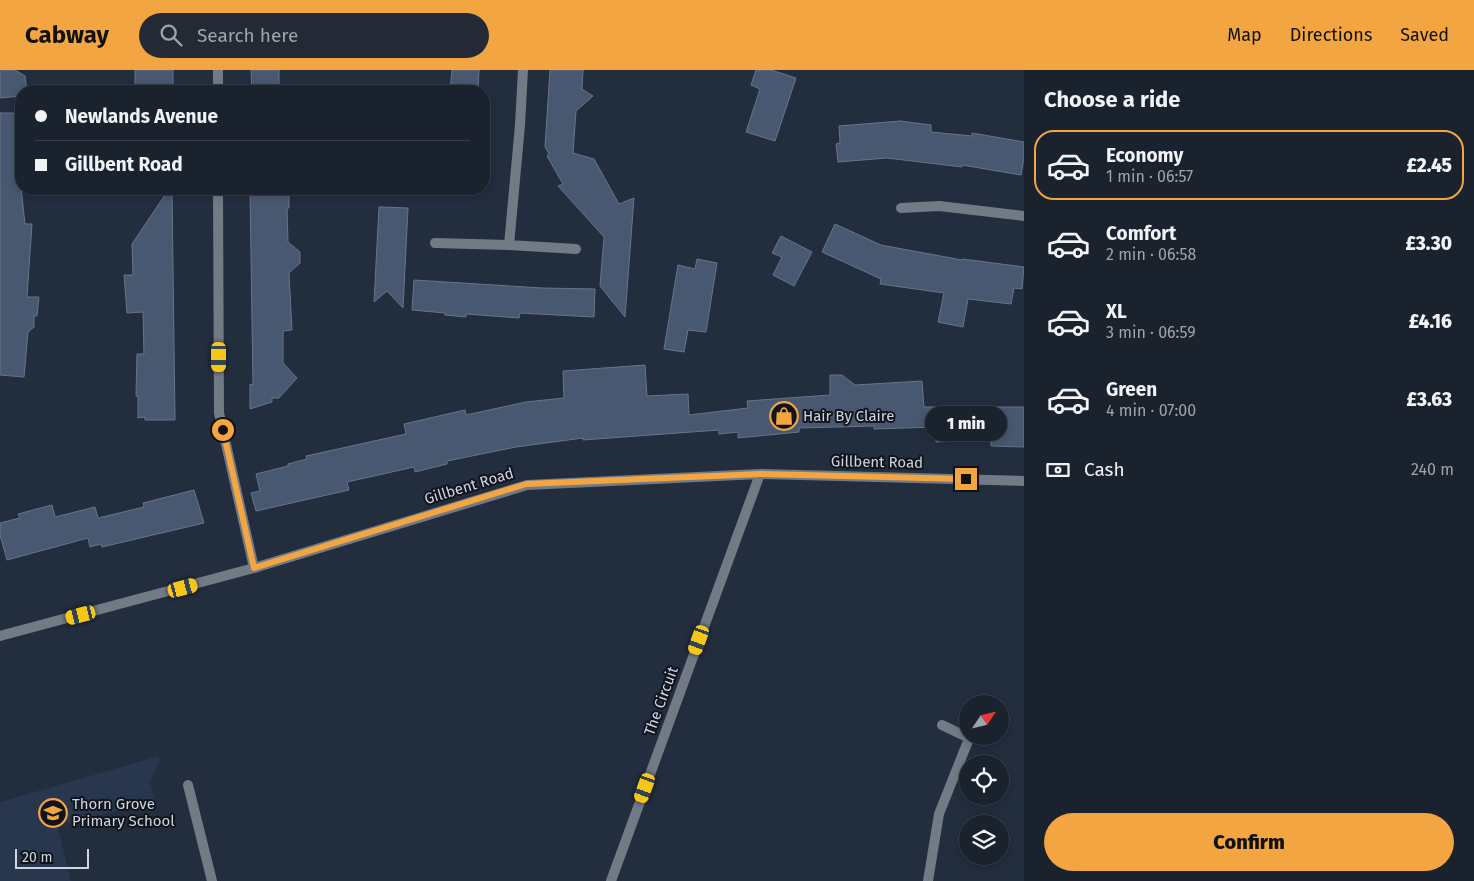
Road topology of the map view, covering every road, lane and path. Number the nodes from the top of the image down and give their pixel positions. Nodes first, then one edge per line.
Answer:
1 (218, 70) edge
2 (523, 70) edge
3 (218, 85) edge
4 (218, 195) edge
5 (901, 208) dead end
6 (1024, 216) edge
7 (435, 243) dead end
8 (508, 244) junction
9 (576, 249) dead end
10 (760, 474) junction
11 (1024, 481) edge
12 (254, 568) junction
13 (0, 636) edge
14 (942, 725) dead end
15 (959, 732) edge
16 (967, 745) edge
17 (188, 785) dead end
18 (212, 881) edge
19 (611, 881) edge
20 (928, 881) edge

1 - 3 street
2 - 8 street
4 - 12 street
5 - 6 street
7 - 8 street
8 - 9 street
10 - 11 street, Gillbent Road
10 - 12 street, Gillbent Road
10 - 19 street, The Circuit
12 - 13 street, Gillbent Road
14 - 15 street
16 - 20 street
17 - 18 street

